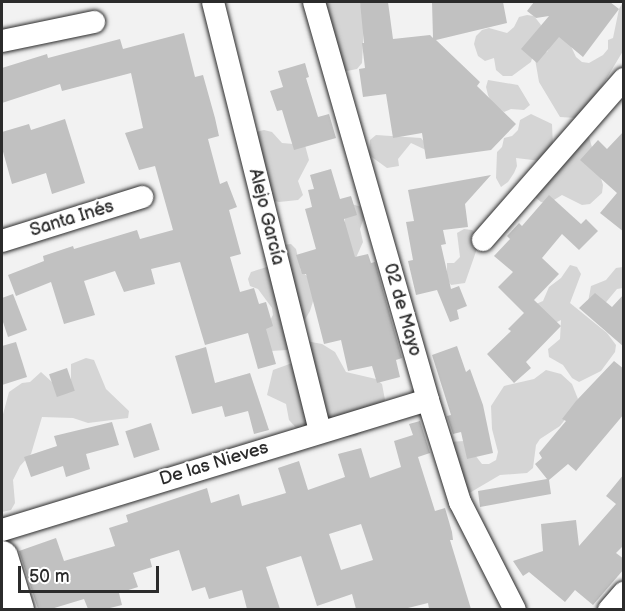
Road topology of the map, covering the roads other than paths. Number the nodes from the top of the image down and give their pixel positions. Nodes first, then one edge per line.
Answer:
1 (213, 2) edge
2 (314, 2) edge
3 (94, 22) dead end
4 (2, 41) edge
5 (624, 79) edge
6 (142, 197) dead end
7 (483, 240) dead end
8 (2, 241) edge
9 (428, 400) junction
10 (320, 431) junction
11 (2, 530) edge
12 (2, 557) edge
13 (624, 593) edge
14 (18, 609) edge
15 (515, 609) edge
16 (609, 609) edge

1 - 10 street, Alejo García
2 - 9 street, 02 de Mayo
3 - 4 street
5 - 7 street
6 - 8 street, Santa Inés
9 - 10 street, De las Nieves
9 - 15 street, 02 de Mayo
10 - 11 street, De las Nieves
12 - 14 main road
13 - 16 street

